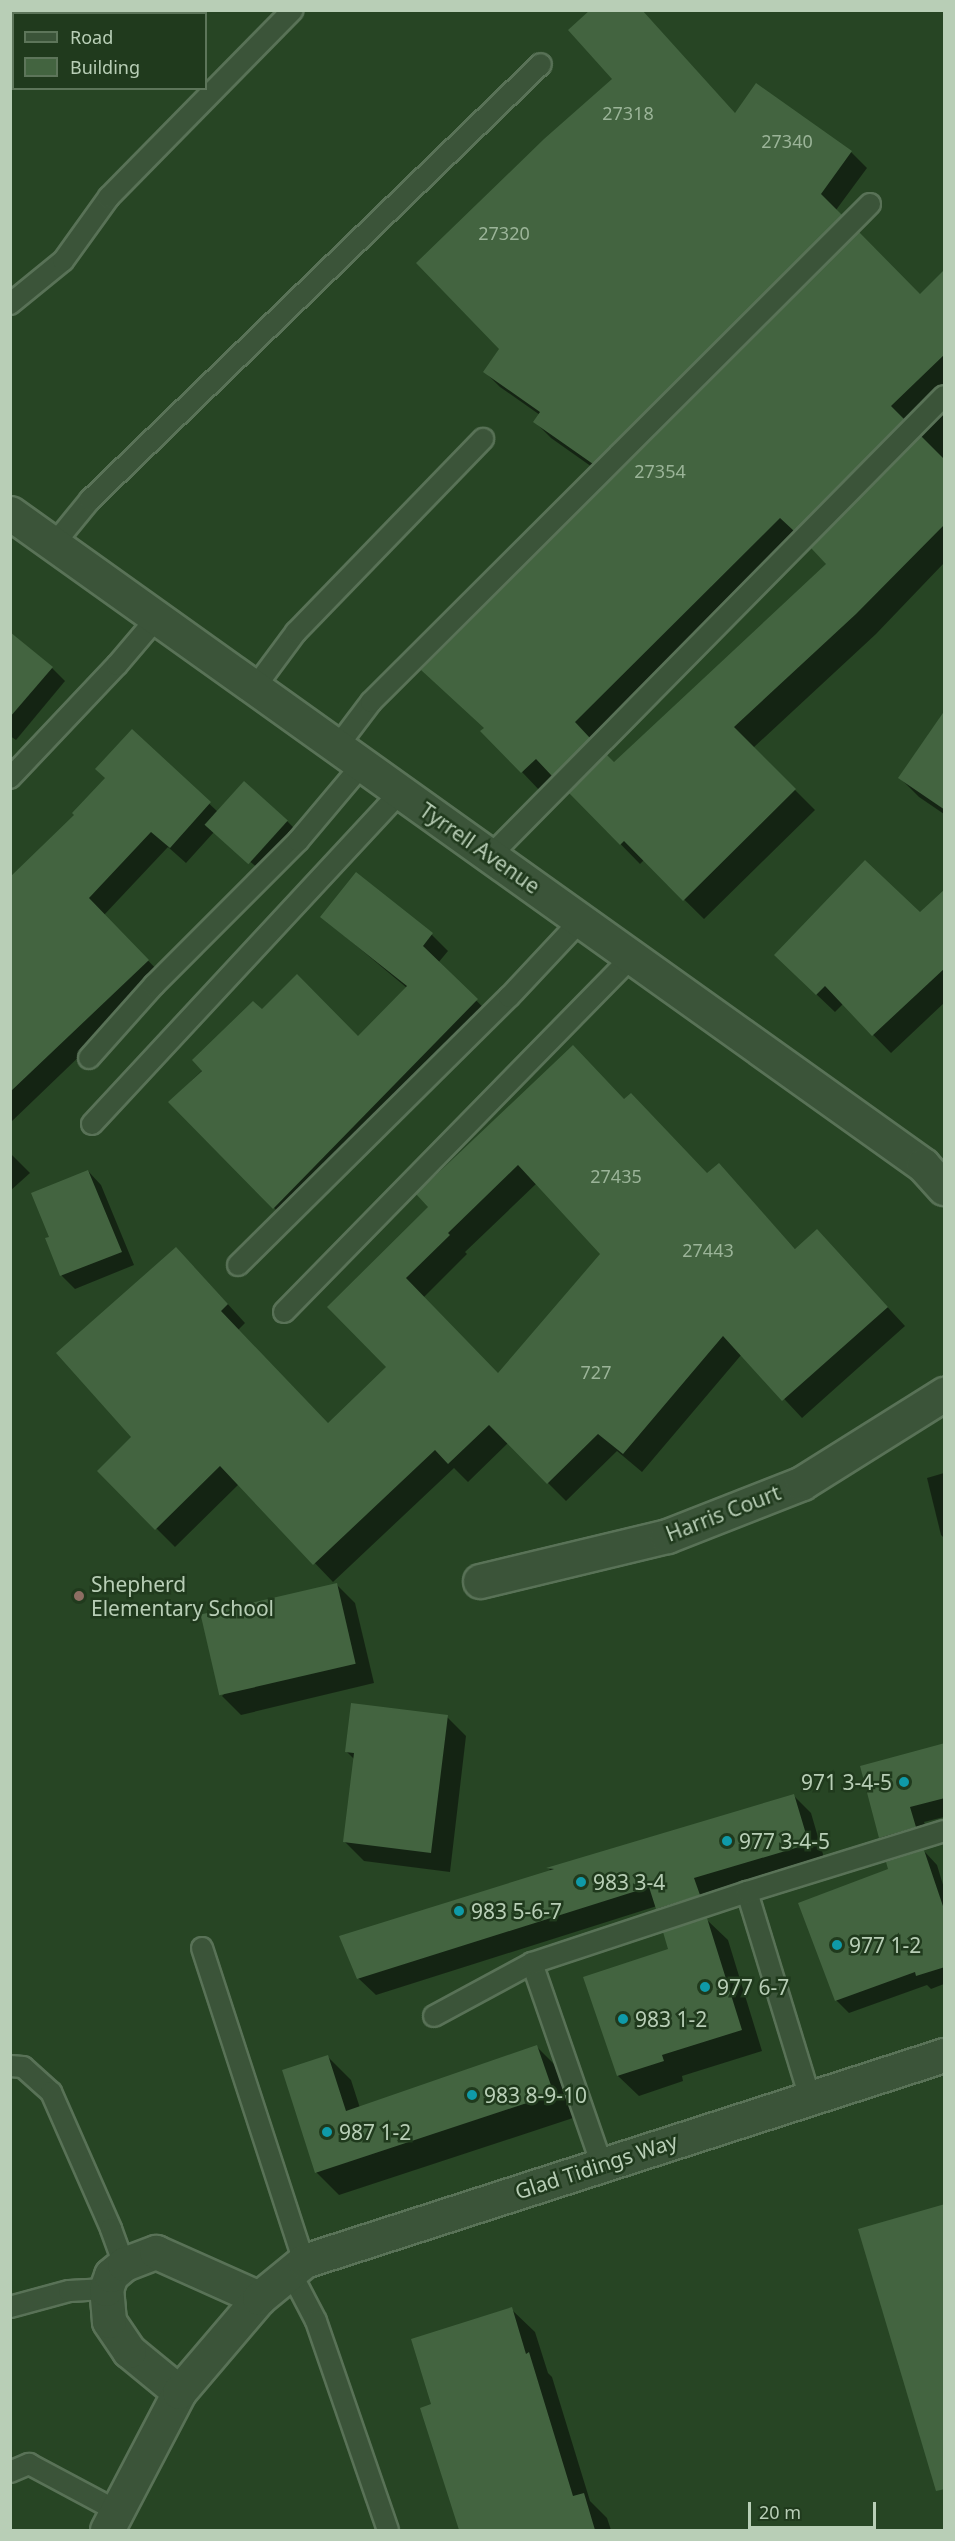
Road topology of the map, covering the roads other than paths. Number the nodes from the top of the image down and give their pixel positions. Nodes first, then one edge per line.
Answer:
1 (293, 10) edge
2 (541, 64) dead end
3 (870, 204) dead end
4 (10, 304) edge
5 (945, 396) edge
6 (483, 439) dead end
7 (10, 513) edge
8 (54, 544) junction
9 (156, 619) junction
10 (256, 686) junction
11 (350, 756) junction
12 (10, 778) edge
13 (401, 792) junction
14 (490, 856) junction
15 (581, 920) junction
16 (633, 957) junction
17 (89, 1058) dead end
18 (92, 1124) dead end
19 (945, 1188) edge
20 (238, 1265) dead end
21 (284, 1312) dead end
22 (945, 1394) edge
23 (480, 1581) dead end
24 (945, 1831) edge
25 (747, 1892) junction
26 (202, 1948) dead end
27 (532, 1963) junction
28 (434, 2016) dead end
29 (945, 2055) edge
30 (10, 2066) edge
31 (810, 2098) junction
32 (602, 2164) junction
33 (297, 2266) junction
34 (115, 2276) junction
35 (259, 2298) junction
36 (10, 2307) edge
37 (179, 2392) junction
38 (10, 2472) edge
39 (112, 2521) edge
40 (388, 2530) edge

1 - 4 lane
2 - 8 lane
3 - 11 lane
5 - 14 lane
6 - 10 lane
7 - 8 street, Tyrrell Avenue
8 - 9 street, Tyrrell Avenue
9 - 10 street, Tyrrell Avenue
9 - 12 lane
10 - 11 street, Tyrrell Avenue
11 - 13 street, Tyrrell Avenue
11 - 17 lane
13 - 14 street, Tyrrell Avenue
13 - 18 lane
14 - 15 street, Tyrrell Avenue
15 - 16 street, Tyrrell Avenue
15 - 20 lane
16 - 19 street, Tyrrell Avenue
16 - 21 lane
22 - 23 street, Harris Court
24 - 25 lane
25 - 27 lane
25 - 31 lane
26 - 33 lane
27 - 28 lane
27 - 32 lane
29 - 31 street, Glad Tidings Way
30 - 34 lane
31 - 32 street, Glad Tidings Way
32 - 33 street, Glad Tidings Way
33 - 35 street, Glad Tidings Way
33 - 40 lane
34 - 35 street
34 - 36 lane
34 - 37 street
35 - 37 street, Glad Tidings Way
37 - 39 street, Glad Tidings Way
38 - 39 lane

